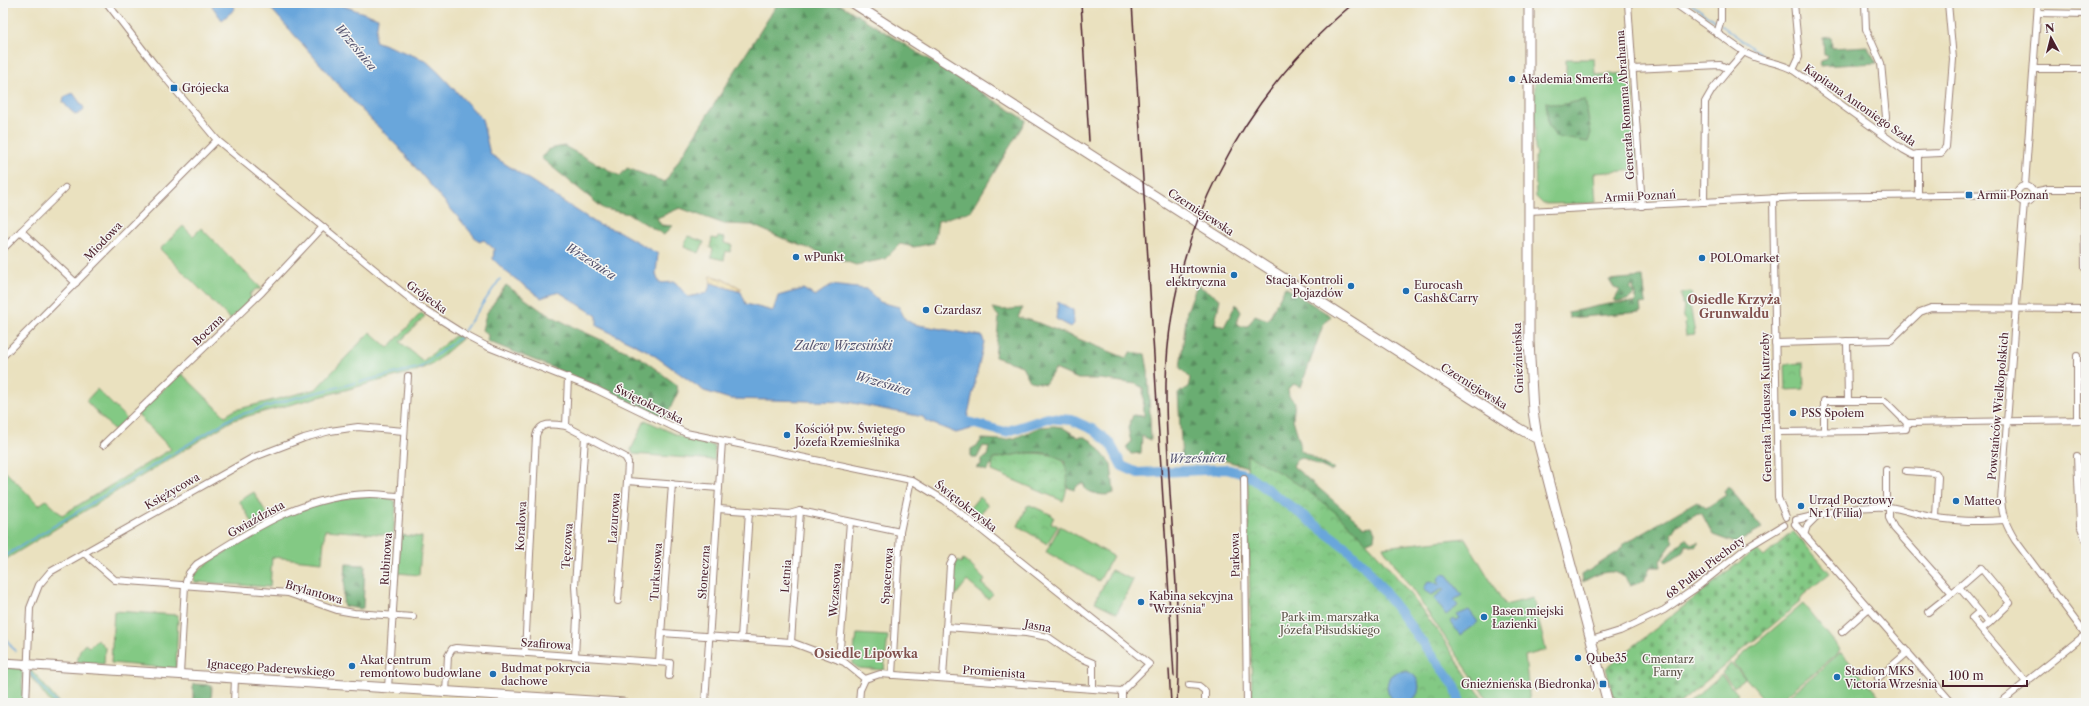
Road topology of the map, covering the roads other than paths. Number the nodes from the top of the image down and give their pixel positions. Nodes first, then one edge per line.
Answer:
1 (107, 3) edge
2 (853, 3) edge
3 (1529, 3) edge
4 (1628, 3) edge
5 (1674, 3) edge
6 (1721, 3) edge
7 (1794, 3) edge
8 (1866, 3) edge
9 (1948, 3) edge
10 (2038, 3) edge
11 (2038, 13) junction
12 (2086, 14) edge
13 (1717, 34) junction
14 (1744, 52) junction
15 (1632, 69) junction
16 (1730, 69) junction
17 (2034, 69) junction
18 (2086, 69) edge
19 (1793, 70) junction
20 (1881, 132) junction
21 (217, 140) junction
22 (1918, 154) junction
23 (2025, 186) junction
24 (64, 188) dead end
25 (2085, 189) edge
26 (2033, 192) junction
27 (2017, 194) junction
28 (1918, 196) junction
29 (1773, 198) junction
30 (1704, 202) junction
31 (2024, 202) junction
32 (1642, 206) junction
33 (1528, 211) junction
34 (323, 227) junction
35 (21, 231) junction
36 (3, 249) edge
37 (2085, 268) dead end
38 (76, 283) junction
39 (2086, 309) edge
40 (2016, 310) junction
41 (465, 336) joint
42 (1847, 341) junction
43 (1775, 343) junction
44 (3, 356) edge
45 (2077, 356) dead end
46 (408, 376) dead end
47 (568, 377) junction
48 (1848, 401) junction
49 (2077, 420) junction
50 (2086, 420) edge
51 (2007, 421) junction
52 (1907, 423) junction
53 (566, 426) junction
54 (404, 431) junction
55 (1824, 431) junction
56 (1777, 432) junction
57 (585, 437) junction
58 (1537, 437) junction
59 (722, 441) junction
60 (104, 445) dead end
61 (2077, 456) dead end
62 (1886, 470) dead end
63 (1906, 471) dead end
64 (1244, 479) dead end
65 (912, 480) junction
66 (627, 481) junction
67 (672, 484) junction
68 (719, 488) junction
69 (400, 496) junction
70 (1888, 507) junction
71 (718, 509) junction
72 (749, 511) junction
73 (800, 511) junction
74 (2086, 514) edge
75 (1817, 515) junction
76 (1786, 517) junction
77 (1936, 517) junction
78 (2079, 518) junction
79 (2004, 520) junction
80 (850, 522) junction
81 (1796, 522) junction
82 (1784, 524) junction
83 (900, 532) junction
84 (1804, 535) junction
85 (2086, 541) edge
86 (84, 553) junction
87 (953, 559) dead end
88 (185, 585) junction
89 (1959, 587) junction
90 (1952, 593) junction
91 (618, 601) dead end
92 (1869, 608) junction
93 (1928, 612) dead end
94 (1979, 612) junction
95 (392, 615) junction
96 (413, 617) dead end
97 (1988, 623) junction
98 (946, 627) junction
99 (1982, 629) junction
100 (1842, 632) dead end
101 (662, 633) junction
102 (2086, 634) edge
103 (709, 636) junction
104 (741, 638) junction
105 (1591, 640) junction
106 (791, 642) junction
107 (1908, 652) junction
108 (525, 653) junction
109 (575, 656) junction
110 (839, 660) junction
111 (659, 662) junction
112 (3, 663) edge
113 (26, 664) junction
114 (180, 674) junction
115 (892, 675) junction
116 (669, 676) dead end
117 (235, 678) junction
118 (943, 678) junction
119 (1878, 678) dead end
120 (865, 679) junction
121 (2027, 682) junction
122 (1189, 685) dead end
123 (388, 688) junction
124 (1093, 688) junction
125 (1122, 691) junction
126 (446, 692) junction
127 (504, 699) edge
128 (566, 701) edge
129 (26, 703) edge
130 (234, 703) edge
131 (623, 703) edge
132 (705, 703) edge
133 (859, 703) edge
134 (1122, 703) edge
135 (1205, 703) edge
136 (1247, 703) edge
137 (1608, 703) edge
138 (1952, 703) edge
139 (2000, 703) edge

1 - 21 street, Grójecka
2 - 58 street, Czerniejewska
3 - 33 street, Gnieźnieńska
4 - 15 street, Generała Romana Abrahama
5 - 13 street
6 - 13 street
7 - 19 street, Kapitana Antoniego Szała
8 - 20 street
9 - 22 street
10 - 11 street
11 - 12 street
11 - 17 street
13 - 14 street
14 - 16 street
14 - 19 street
15 - 16 street
15 - 32 street, Generała Romana Abrahama
16 - 30 street
17 - 18 street
17 - 23 street
19 - 20 street, Kapitana Antoniego Szała
20 - 22 street, Kapitana Antoniego Szała
21 - 34 street, Grójecka
21 - 38 street, Miodowa
22 - 28 street, Kapitana Antoniego Szała
23 - 26 street
23 - 27 street
24 - 35 street
25 - 26 street
25 - 37 street
26 - 31 street
27 - 28 street, Armii Poznań
27 - 31 street
28 - 29 street, Armii Poznań
29 - 30 street, Armii Poznań
29 - 43 street, Generała Tadeusza Kutrzeby
30 - 32 street, Armii Poznań
31 - 40 street, Powstańców Wielkopolskich
32 - 33 street, Armii Poznań
33 - 58 street, Gnieźnieńska
34 - 41 street, Grójecka
34 - 60 street, Boczna
35 - 36 street
35 - 38 street
38 - 44 street, Miodowa
39 - 40 street
40 - 42 street
40 - 51 street, Powstańców Wielkopolskich
41 - 47 street, Świętokrzyska
42 - 43 street
42 - 48 street
43 - 56 street, Generała Tadeusza Kutrzeby
45 - 49 street
46 - 54 street, Rubinowa
47 - 53 street
47 - 59 street, Świętokrzyska
48 - 52 street
48 - 55 street
49 - 50 street
49 - 51 street
51 - 52 street
51 - 79 street, Powstańców Wielkopolskich
52 - 55 street
53 - 57 street
53 - 108 street, Koralowa
54 - 69 street, Rubinowa
54 - 86 street, Księżycowa
55 - 56 street
56 - 76 street, Generała Tadeusza Kutrzeby
57 - 66 street
57 - 109 street, Tęczowa
58 - 105 street, Gnieźnieńska
59 - 65 street, Świętokrzyska
59 - 68 street, Słoneczna
61 - 78 street
62 - 70 street
63 - 77 street
64 - 136 street, Parkowa
65 - 83 street, Spacerowa
65 - 125 street, Świętokrzyska
66 - 67 street, Lazurowa
66 - 91 street, Lazurowa
67 - 68 street, Lazurowa
67 - 101 street, Turkusowa
68 - 71 street, Słoneczna
69 - 88 street, Gwiaździsta
69 - 95 street, Rubinowa
70 - 75 street
70 - 77 street
70 - 90 street
71 - 72 street
71 - 103 street, Słoneczna
72 - 73 street
72 - 104 street
73 - 80 street
73 - 106 street, Letnia
74 - 78 street
75 - 81 street
75 - 84 street
76 - 81 street
76 - 82 street
77 - 79 street
78 - 85 street
79 - 102 street, Powstańców Wielkopolskich
80 - 83 street
80 - 110 street, Wczasowa
81 - 82 street
81 - 84 street
82 - 105 street, 68 Pułku Piechoty
83 - 115 street, Spacerowa
84 - 92 street
86 - 88 street
86 - 113 street, Księżycowa
87 - 98 street
88 - 95 street, Brylantowa
88 - 114 street
89 - 90 street
89 - 94 street
89 - 97 street
90 - 93 street
92 - 100 street
92 - 107 street
94 - 97 street
94 - 99 street
95 - 96 street, Brylantowa
95 - 123 street, Rubinowa
97 - 99 street
98 - 118 street
98 - 124 street, Jasna
99 - 121 street
101 - 103 street
101 - 111 street, Turkusowa
102 - 121 street
103 - 104 street
103 - 132 street, Słoneczna
104 - 106 street
105 - 137 street, Gnieźnieńska
106 - 110 street
107 - 119 street
107 - 138 street
108 - 109 street, Szafirowa
108 - 126 street, Szafirowa
109 - 111 street, Szafirowa
110 - 120 street
111 - 116 street
112 - 113 street, Ignacego Paderewskiego
113 - 114 street, Ignacego Paderewskiego
113 - 129 street, Księżycowa
114 - 117 street, Ignacego Paderewskiego
115 - 118 street, Promienista
115 - 120 street, Promienista
117 - 123 street, Ignacego Paderewskiego
117 - 130 street
118 - 124 street, Promienista
120 - 133 street
121 - 139 street
122 - 135 street
123 - 126 street, Ignacego Paderewskiego
124 - 125 street, Promienista
125 - 134 street
126 - 127 street, Ignacego Paderewskiego
127 - 128 street, Ignacego Paderewskiego
128 - 131 street, Ignacego Paderewskiego

